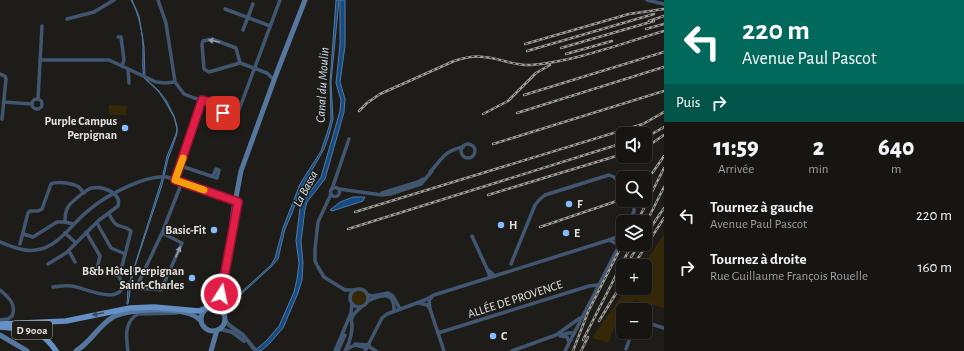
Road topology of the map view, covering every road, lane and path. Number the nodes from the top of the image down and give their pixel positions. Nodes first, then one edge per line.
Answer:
1 (114, 0) edge
2 (158, 0) edge
3 (280, 0) edge
4 (306, 0) edge
5 (646, 0) edge
6 (253, 4) dead end
7 (664, 4) edge
8 (226, 9) dead end
9 (248, 18) junction
10 (67, 20) dead end
11 (42, 26) dead end
12 (270, 26) junction
13 (243, 30) dead end
14 (118, 37) dead end
15 (283, 58) junction
16 (40, 60) junction
17 (240, 63) junction
18 (122, 66) junction
19 (254, 68) junction
20 (128, 69) junction
21 (277, 72) junction
22 (267, 73) junction
23 (0, 74) edge
24 (274, 80) junction
25 (175, 82) junction
26 (129, 83) dead end
27 (268, 97) junction
28 (38, 99) junction
29 (202, 100) junction
30 (4, 102) junction
31 (32, 104) junction
32 (2, 120) dead end
33 (350, 139) dead end
34 (463, 147) junction
35 (451, 150) junction
36 (462, 153) junction
37 (181, 166) junction
38 (213, 176) dead end
39 (335, 178) junction
40 (616, 178) edge
41 (175, 180) junction
42 (182, 182) junction
43 (332, 189) junction
44 (338, 189) junction
45 (350, 191) junction
46 (84, 193) junction
47 (114, 193) junction
48 (331, 194) junction
49 (337, 196) junction
50 (237, 201) junction
51 (328, 202) junction
52 (109, 214) junction
53 (65, 222) junction
54 (97, 223) junction
55 (73, 224) junction
56 (86, 232) junction
57 (65, 233) junction
58 (162, 233) junction
59 (23, 234) junction
60 (472, 236) dead end
61 (616, 237) edge
62 (609, 240) junction
63 (0, 242) edge
64 (76, 243) junction
65 (20, 244) dead end
66 (616, 244) edge
67 (616, 249) edge
68 (69, 251) junction
69 (125, 254) junction
70 (75, 262) dead end
71 (48, 264) dead end
72 (511, 264) junction
73 (488, 269) junction
74 (512, 270) junction
75 (506, 272) junction
76 (118, 274) junction
77 (495, 276) junction
78 (490, 277) junction
79 (598, 285) junction
80 (53, 287) dead end
81 (0, 290) edge
82 (345, 290) junction
83 (354, 290) junction
84 (221, 294) junction
85 (368, 295) junction
86 (434, 295) junction
87 (350, 297) junction
88 (368, 301) junction
89 (418, 303) junction
90 (352, 304) junction
91 (213, 306) junction
92 (361, 307) junction
93 (206, 308) junction
94 (400, 308) junction
95 (430, 309) junction
96 (222, 310) junction
97 (394, 311) junction
98 (183, 313) junction
99 (582, 317) junction
100 (351, 319) junction
101 (0, 320) edge
102 (200, 320) junction
103 (225, 320) junction
104 (652, 324) edge
105 (0, 325) edge
106 (571, 326) junction
107 (664, 328) edge
108 (219, 330) junction
109 (210, 331) junction
110 (574, 332) junction
111 (438, 334) junction
112 (0, 335) edge
113 (557, 336) junction
114 (630, 339) edge
115 (569, 342) junction
116 (367, 348) edge
117 (347, 349) edge
118 (626, 349) dead end
119 (254, 350) edge
120 (26, 351) edge
121 (53, 351) edge
122 (56, 351) edge
123 (76, 351) edge
124 (128, 351) edge
125 (211, 351) edge
126 (335, 351) edge
127 (338, 351) edge
128 (376, 351) edge
129 (444, 351) edge
130 (512, 351) edge
131 (565, 351) edge

1 - 10 street
2 - 25 street
3 - 12 street
4 - 15 main road
5 - 7 street
6 - 9 street
8 - 9 street
9 - 12 street
9 - 13 street
11 - 16 street
12 - 19 street
14 - 18 street
15 - 21 main road
15 - 27 main road
16 - 18 street
16 - 28 street
17 -> 17 street
17 - 19 street
18 - 20 street
19 - 22 street
19 - 29 street
20 - 25 street
20 - 26 street
21 - 22 street
21 - 24 main road
22 - 24 street
23 - 30 street
24 - 27 main road
25 - 29 street
27 - 50 main road
28 - 31 street
28 - 31 street
29 - 37 street
30 - 31 street
30 - 32 street
33 - 39 street
34 - 35 street
34 - 36 street
34 - 36 street
35 - 36 street
35 - 45 street
37 - 38 street
37 - 41 street
39 - 43 street
39 - 44 street
40 - 72 street
41 - 42 street
41 - 47 street
42 - 50 street
42 - 58 street
43 - 44 street
43 - 48 street
44 - 45 street
44 - 49 street
45 - 49 street
46 - 47 street
46 - 53 street
46 - 59 street
47 - 52 street
47 - 55 street
48 - 49 street
48 - 51 street
49 - 51 street
50 - 84 main road
51 - 82 street
52 - 54 street
52 - 69 street
53 - 55 street
53 - 59 street
54 - 56 street
54 - 69 street
55 - 57 street
56 - 64 street
56 - 76 street
57 - 63 street
57 - 64 street
58 -> 58 street
59 - 65 street
60 - 73 street
61 - 62 street
62 - 66 street
62 - 74 street
64 - 68 street
67 - 79 street
68 - 70 street
68 - 71 street
69 - 76 street
72 - 74 street
72 - 75 street
73 - 77 street
73 - 78 street
74 - 75 street
75 - 77 street
76 - 80 street
77 - 78 street
78 - 86 street
79 - 99 street
79 - 111 street, ALLÉE DE PROVENCE
81 - 101 street
82 - 83 street
82 - 87 street
83 - 85 street
83 - 87 street
84 - 91 main road
84 - 96 main road
85 - 88 street
85 - 94 street
86 - 89 street
86 - 95 street
87 - 90 street
88 - 92 street
88 - 97 street
89 - 94 street
89 - 95 street
90 - 92 street
90 - 126 street
91 - 93 main road
91 - 96 main road
92 - 100 street
93 - 102 main road
93 -> 105 main road
94 - 97 street
95 - 111 street
96 - 103 main road
97 - 116 street
98 - 102 main road
98 - 123 main road
98 - 124 street
99 - 106 street
99 - 110 street
100 - 117 street
100 - 127 street
102 - 109 main road
103 - 108 main road
103 - 119 street
104 - 107 street
105 - 121 main road, D 900a
105 - 122 main road, D 900a
106 - 110 street
106 - 113 street
108 - 109 main road
108 - 119 street
108 - 125 main road
109 - 125 main road
110 - 113 street
110 - 115 street
111 - 129 street
112 - 120 main road
113 - 115 street
113 - 130 street
114 - 118 street
115 - 131 street
116 - 117 street
116 - 128 street

